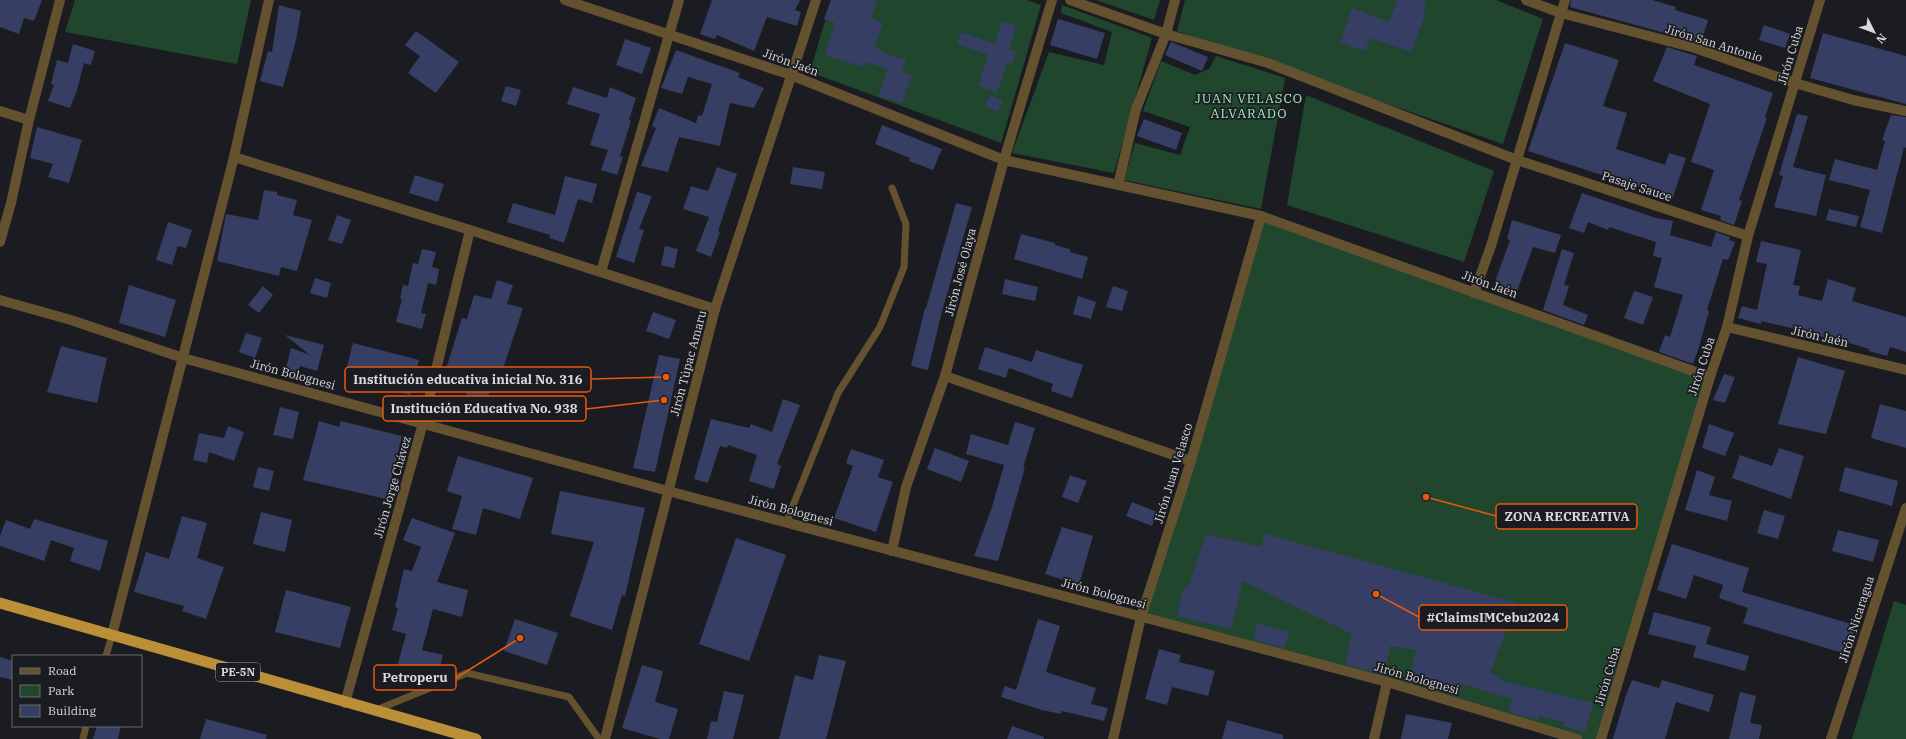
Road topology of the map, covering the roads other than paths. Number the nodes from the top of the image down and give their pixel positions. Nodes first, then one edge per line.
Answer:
1 (60, 0) edge
2 (269, 0) edge
3 (565, 0) edge
4 (679, 0) edge
5 (816, 0) edge
6 (1052, 0) edge
7 (1070, 0) edge
8 (1175, 0) edge
9 (1526, 0) edge
10 (1565, 0) edge
11 (1820, 0) edge
12 (1561, 13) junction
13 (669, 34) junction
14 (1166, 34) junction
15 (792, 74) junction
16 (1795, 83) junction
17 (0, 111) edge
18 (1906, 111) edge
19 (29, 120) junction
20 (234, 157) junction
21 (1004, 160) junction
22 (1517, 160) junction
23 (1118, 185) junction
24 (892, 188) dead end
25 (1261, 216) junction
26 (470, 230) junction
27 (1748, 236) junction
28 (0, 242) edge
29 (601, 272) junction
30 (1474, 292) junction
31 (0, 300) edge
32 (715, 310) junction
33 (1727, 327) junction
34 (183, 358) junction
35 (1906, 370) edge
36 (945, 376) junction
37 (1710, 377) junction
38 (424, 423) junction
39 (1191, 461) junction
40 (668, 491) junction
41 (1906, 508) edge
42 (786, 523) junction
43 (892, 551) junction
44 (0, 603) edge
45 (1141, 616) junction
46 (112, 635) junction
47 (106, 655) edge
48 (1387, 682) junction
49 (345, 703) junction
50 (376, 710) junction
51 (86, 727) edge
52 (83, 739) edge
53 (476, 739) edge
54 (599, 739) edge
55 (605, 739) edge
56 (1113, 739) edge
57 (1374, 739) edge
58 (1577, 739) edge
59 (1602, 739) edge
60 (1831, 739) edge

1 - 19 street
2 - 20 street
3 - 13 street, Jirón Jaén
4 - 13 street
5 - 15 street, Jirón Túpac Amaru
6 - 21 street, Jirón José Olaya
7 - 14 street, Pasaje Sauce
8 - 14 street
9 - 12 street, Jirón San Antonio
10 - 12 street
11 - 16 street, Jirón Cuba
12 - 16 street, Jirón San Antonio
12 - 22 street
13 - 15 street, Jirón Jaén
13 - 29 street
14 - 22 street, Pasaje Sauce
14 - 23 street
15 - 21 street, Jirón Jaén
15 - 32 street, Jirón Túpac Amaru
16 - 18 street, Jirón San Antonio
16 - 27 street, Jirón Cuba
17 - 19 street
19 - 28 street
20 - 26 street
20 - 34 street
21 - 23 street, Jirón Jaén
21 - 36 street, Jirón José Olaya
22 - 27 street, Pasaje Sauce
22 - 30 street
23 - 25 street, Jirón Jaén
24 - 42 lane
25 - 30 street, Jirón Jaén
25 - 39 street, Jirón Juan Velasco
26 - 29 street
26 - 38 street, Jirón Jorge Chávez
27 - 33 street, Jirón Cuba
29 - 32 street
30 - 37 street, Jirón Jaén
31 - 34 street, Jirón Bolognesi
32 - 40 street, Jirón Túpac Amaru
33 - 35 street, Jirón Jaén
33 - 37 street, Jirón Cuba
34 - 38 street, Jirón Bolognesi
34 - 46 street
36 - 39 street
36 - 43 street, Jirón José Olaya
37 - 59 street, Jirón Cuba
38 - 40 street, Jirón Bolognesi
38 - 49 street, Jirón Jorge Chávez
39 - 45 street, Jirón Juan Velasco
40 - 42 street, Jirón Bolognesi
40 - 55 street, Jirón Túpac Amaru
41 - 60 street, Jirón Nicaragua
42 - 43 street, Jirón Bolognesi
43 - 45 street, Jirón Bolognesi
44 - 46 highway, PE-5N
45 - 48 street, Jirón Bolognesi
45 - 56 street, Jirón Juan Velasco
46 - 47 lane
46 - 49 highway, PE-5N
48 - 57 street
48 - 58 street, Jirón Bolognesi
49 - 50 highway, PE-5N
50 - 53 highway, PE-5N
50 - 54 lane
51 - 52 lane

